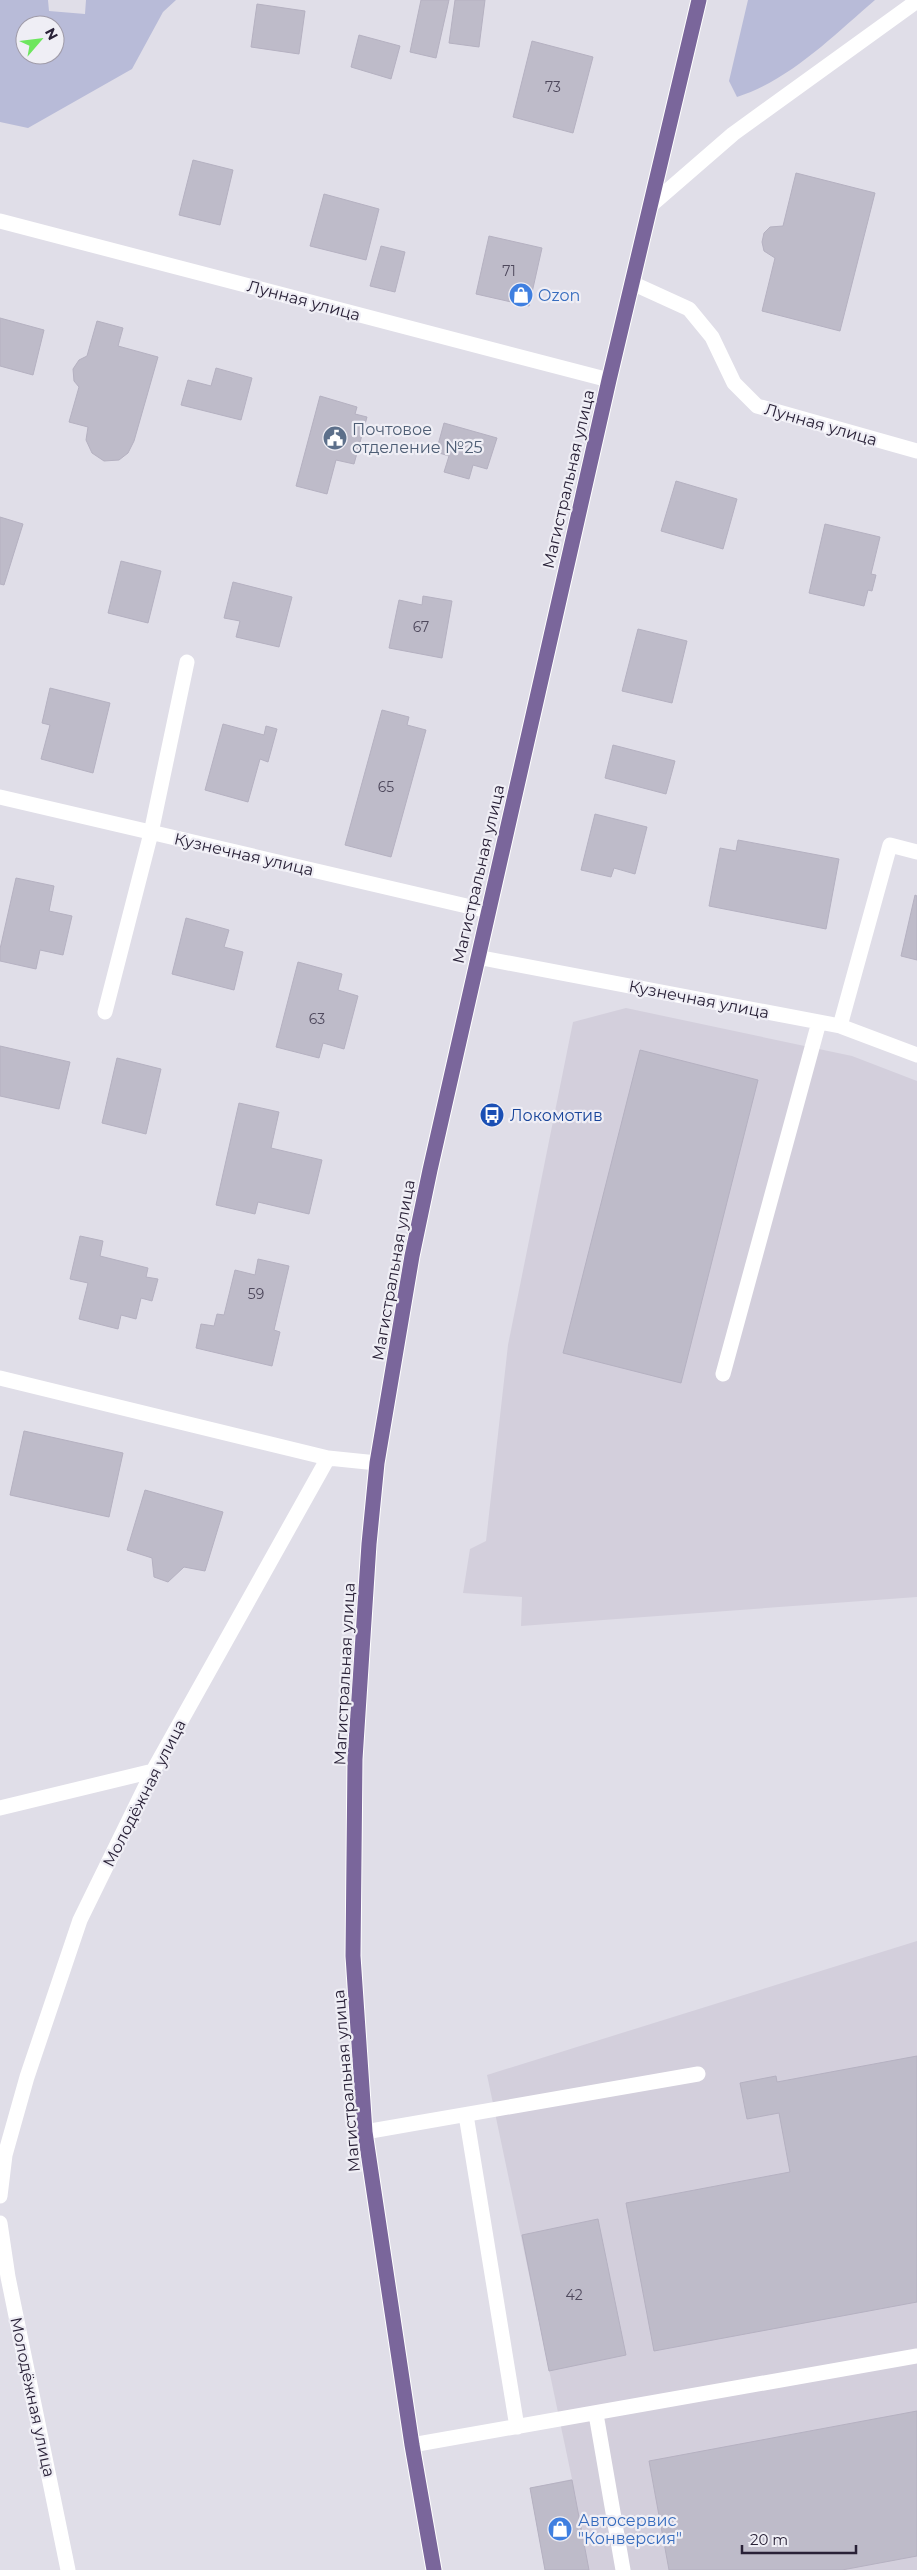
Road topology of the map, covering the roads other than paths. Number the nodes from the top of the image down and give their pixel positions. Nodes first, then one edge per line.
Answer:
1 (699, 0) edge
2 (917, 2) edge
3 (650, 206) junction
4 (0, 221) edge
5 (632, 283) junction
6 (609, 380) junction
7 (917, 451) edge
8 (187, 662) dead end
9 (0, 797) edge
10 (150, 833) junction
11 (917, 852) edge
12 (488, 911) junction
13 (477, 957) junction
14 (105, 1012) dead end
15 (819, 1022) junction
16 (840, 1026) junction
17 (917, 1055) edge
18 (724, 1374) dead end
19 (0, 1378) edge
20 (328, 1458) junction
21 (377, 1463) junction
22 (153, 1771) junction
23 (0, 1808) edge
24 (698, 2074) dead end
25 (466, 2115) junction
26 (365, 2132) junction
27 (0, 2196) edge
28 (0, 2223) edge
29 (917, 2356) edge
30 (596, 2414) junction
31 (517, 2428) junction
32 (412, 2445) junction
33 (68, 2570) edge
34 (434, 2570) edge
35 (624, 2570) edge

1 - 3 main road, Магистральная улица
2 - 3 street
3 - 5 main road, Магистральная улица
4 - 6 street, Лунная улица
5 - 6 main road, Магистральная улица
5 - 7 street, Лунная улица
6 - 12 main road, Магистральная улица
8 - 10 street
9 - 10 street, Кузнечная улица
10 - 12 street, Кузнечная улица
10 - 14 street
11 - 16 street
12 - 13 main road, Магистральная улица
13 - 15 street, Кузнечная улица
13 - 21 main road, Магистральная улица
15 - 16 street, Кузнечная улица
15 - 18 street
16 - 17 street, Кузнечная улица
19 - 20 street
20 - 21 street
20 - 22 street, Молодёжная улица
21 - 26 main road, Магистральная улица
22 - 23 street
22 - 27 street, Молодёжная улица
24 - 25 street
25 - 26 street
25 - 31 street
26 - 32 main road, Магистральная улица
28 - 33 street, Молодёжная улица
29 - 30 street
30 - 31 street
30 - 35 street
31 - 32 street
32 - 34 main road, Магистральная улица

